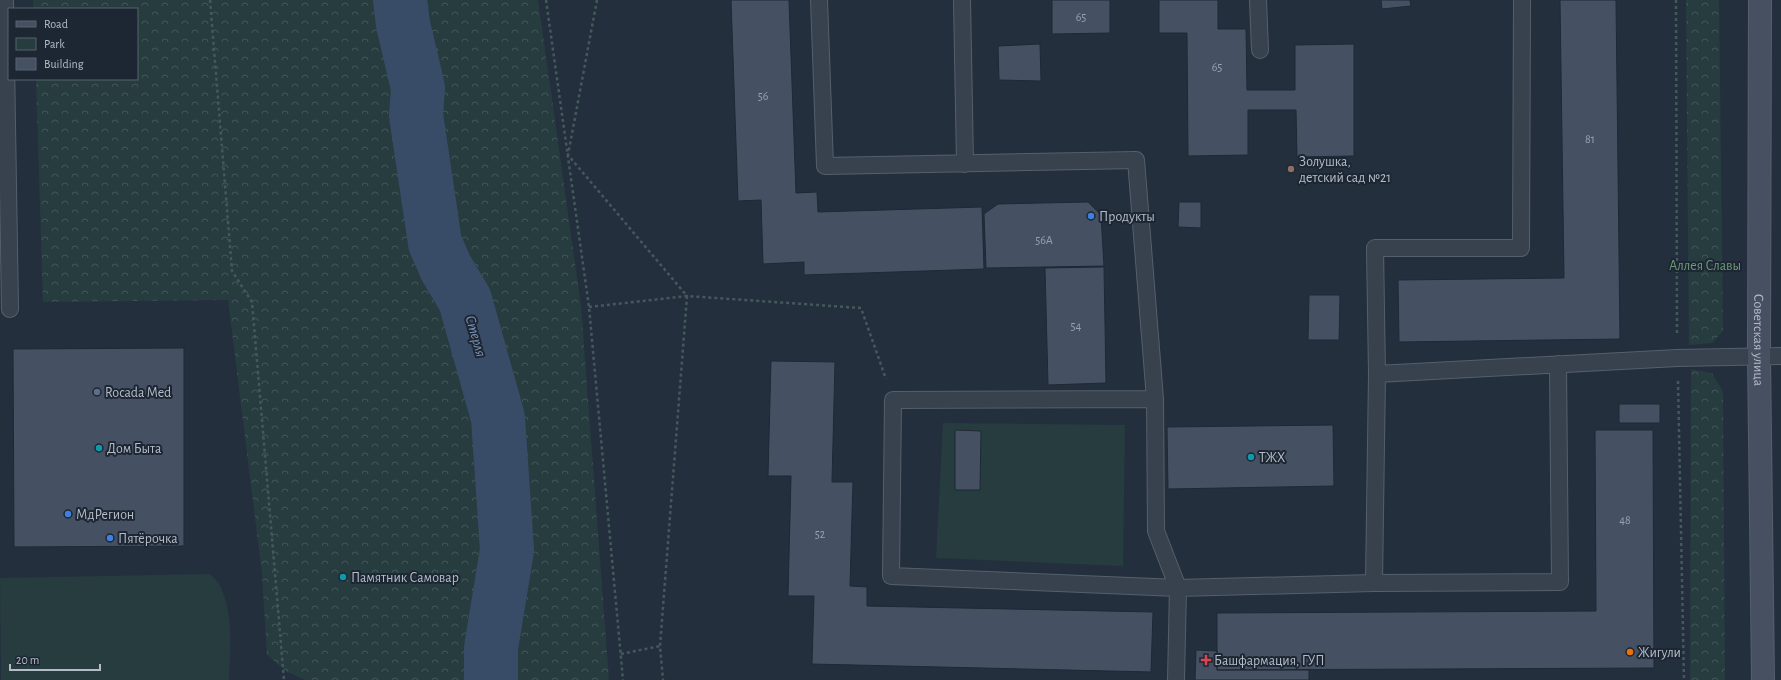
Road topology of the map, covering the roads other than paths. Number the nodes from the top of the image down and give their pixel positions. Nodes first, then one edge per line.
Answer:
1 (5, 0) edge
2 (819, 0) edge
3 (962, 0) edge
4 (1258, 0) edge
5 (1522, 0) edge
6 (1760, 0) edge
7 (1260, 50) dead end
8 (965, 164) junction
9 (10, 309) dead end
10 (1759, 356) junction
11 (1781, 356) edge
12 (1558, 364) junction
13 (1377, 374) junction
14 (1155, 399) junction
15 (1374, 583) junction
16 (1178, 588) junction
17 (1176, 680) edge
18 (1763, 680) edge

1 - 9 lane
2 - 8 lane
3 - 8 lane
4 - 7 lane
5 - 13 lane
6 - 10 street, Советская улица
8 - 14 lane
10 - 11 lane
10 - 12 lane
10 - 18 street, Советская улица
12 - 13 lane
12 - 15 lane
13 - 15 lane
14 - 16 lane
14 - 16 lane
15 - 16 lane
16 - 17 lane

